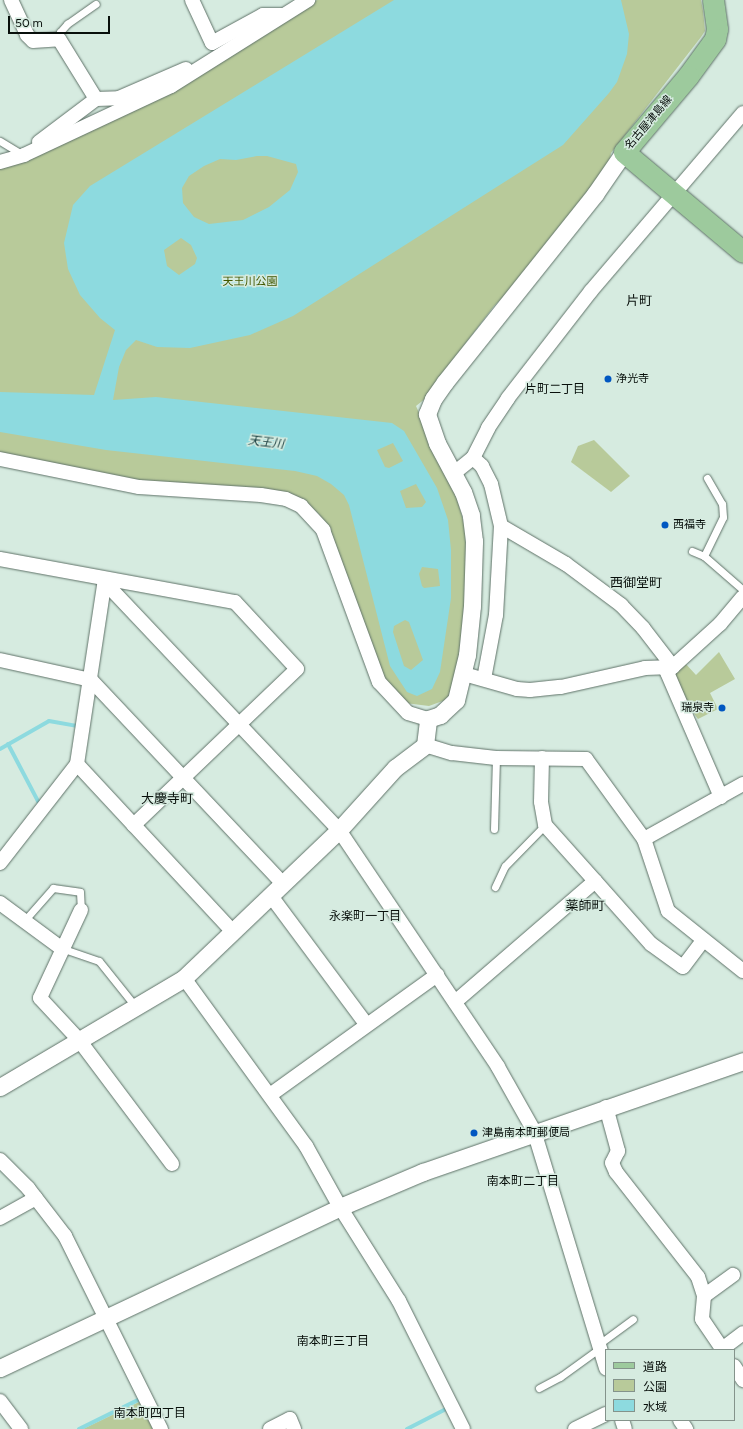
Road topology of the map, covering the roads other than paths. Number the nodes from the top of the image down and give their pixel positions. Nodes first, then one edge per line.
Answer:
1 (11, 0) edge
2 (192, 0) edge
3 (308, 0) edge
4 (713, 0) edge
5 (96, 4) dead end
6 (283, 15) junction
7 (59, 39) junction
8 (198, 67) junction
9 (96, 99) junction
10 (743, 113) edge
11 (0, 141) edge
12 (624, 152) junction
13 (24, 155) junction
14 (2, 160) edge
15 (673, 192) junction
16 (743, 252) edge
17 (473, 458) junction
18 (0, 459) edge
19 (454, 474) junction
20 (707, 478) dead end
21 (501, 526) junction
22 (692, 551) dead end
23 (704, 556) junction
24 (0, 559) edge
25 (105, 579) junction
26 (743, 590) edge
27 (743, 597) edge
28 (0, 660) edge
29 (673, 667) junction
30 (464, 674) junction
31 (484, 679) junction
32 (91, 680) junction
33 (428, 719) junction
34 (239, 724) junction
35 (425, 744) junction
36 (496, 758) junction
37 (542, 758) junction
38 (77, 764) junction
39 (183, 778) junction
40 (743, 784) edge
41 (721, 797) junction
42 (134, 825) junction
43 (545, 825) junction
44 (494, 829) dead end
45 (339, 830) junction
46 (644, 839) junction
47 (0, 864) edge
48 (595, 881) junction
49 (283, 884) junction
50 (495, 887) dead end
51 (271, 896) junction
52 (1, 905) edge
53 (81, 910) joint
54 (24, 922) junction
55 (233, 932) junction
56 (703, 940) junction
57 (61, 948) junction
58 (743, 971) edge
59 (437, 975) junction
60 (184, 978) junction
61 (455, 1002) junction
62 (135, 1006) junction
63 (366, 1024) junction
64 (79, 1040) junction
65 (743, 1061) edge
66 (0, 1087) edge
67 (270, 1095) junction
68 (606, 1107) junction
69 (534, 1131) junction
70 (0, 1160) edge
71 (172, 1164) dead end
72 (36, 1198) junction
73 (340, 1207) junction
74 (1, 1215) edge
75 (733, 1276) dead end
76 (704, 1296) junction
77 (106, 1318) junction
78 (633, 1320) dead end
79 (743, 1333) edge
80 (599, 1346) junction
81 (722, 1349) edge
82 (724, 1349) edge
83 (605, 1365) edge
84 (0, 1368) edge
85 (735, 1368) edge
86 (740, 1380) edge
87 (539, 1388) dead end
88 (0, 1401) edge
89 (605, 1414) edge
90 (21, 1429) edge
91 (161, 1429) edge
92 (270, 1429) edge
93 (294, 1429) edge
94 (463, 1429) edge
95 (575, 1429) edge

1 - 7 street
2 - 6 street
3 - 6 street
4 - 12 main road, 名古屋津島線
5 - 7 lane
6 - 8 street
7 - 9 street
8 - 9 street
8 - 13 street
9 - 13 street
10 - 15 street
11 - 13 lane
12 - 15 main road, 名古屋津島線
12 - 19 street
13 - 14 street
15 - 16 main road, 名古屋津島線
15 - 17 street
17 - 19 street
17 - 21 street
18 - 33 street
19 - 30 street
20 - 23 lane
21 - 29 street
21 - 31 street
22 - 23 lane
23 - 26 lane
24 - 25 street
25 - 32 street
25 - 34 street
25 - 34 street
27 - 29 street
28 - 32 street
29 - 31 street
29 - 41 street
30 - 31 street
30 - 33 street
32 - 38 street
32 - 39 street
33 - 35 street
34 - 39 street
34 - 45 street
35 - 36 street
35 - 45 street
36 - 37 street
36 - 44 lane
37 - 43 street
37 - 46 street
38 - 42 street
38 - 47 street
39 - 42 street
39 - 49 street
40 - 41 street
41 - 46 street
42 - 55 street
43 - 48 street
43 - 50 lane
45 - 49 street
45 - 59 street
46 - 56 street
48 - 56 street
48 - 61 street
49 - 51 street
51 - 55 street
51 - 63 street
52 - 54 street
53 - 54 lane
53 - 57 street
54 - 57 street
55 - 60 street
56 - 58 street
57 - 62 lane
57 - 64 street
59 - 61 street
59 - 63 street
60 - 62 street
60 - 67 street
61 - 69 street
62 - 64 street
63 - 67 street
64 - 66 street
64 - 71 street
65 - 68 street
67 - 73 street
68 - 69 street
68 - 76 street
69 - 73 street
69 - 80 street
70 - 72 street
72 - 74 street
72 - 77 street
73 - 77 street
73 - 94 street
75 - 76 street
76 - 81 street
77 - 84 street
77 - 91 street
78 - 80 lane
79 - 82 street
80 - 83 street
80 - 87 lane
85 - 86 street
88 - 90 street
89 - 95 street
92 - 93 street

